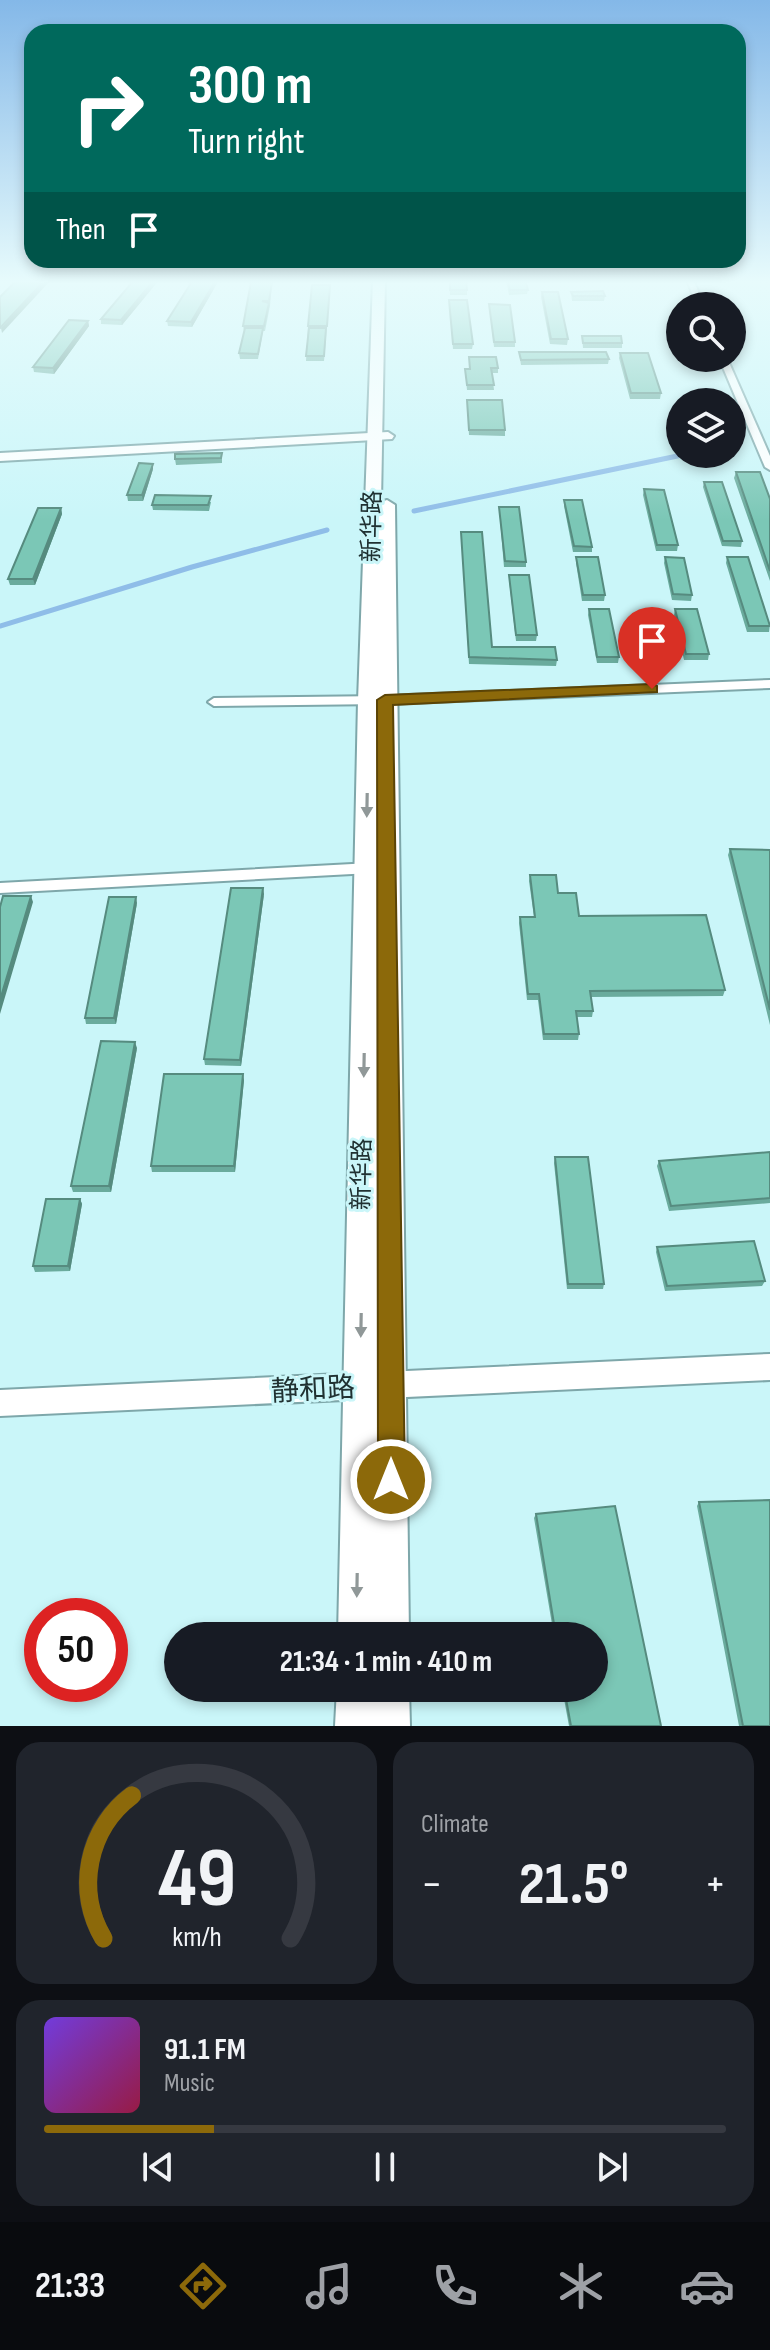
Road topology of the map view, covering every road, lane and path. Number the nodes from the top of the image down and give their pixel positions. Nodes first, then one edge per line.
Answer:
1 (380, 361) edge
2 (386, 361) edge
3 (729, 372) edge
4 (380, 437) junction
5 (0, 457) edge
6 (770, 467) edge
7 (770, 684) edge
8 (377, 700) junction
9 (214, 702) dead end
10 (375, 867) junction
11 (0, 888) edge
12 (770, 1367) edge
13 (391, 1386) junction
14 (360, 1388) junction
15 (0, 1403) edge
16 (356, 1622) edge
17 (391, 1622) edge
18 (355, 1702) edge
19 (391, 1702) edge
20 (354, 1726) edge
21 (391, 1726) edge

1 - 4 main road, 新华路
2 - 4 main road, 新华路
3 - 6 street
4 - 5 street
4 - 8 main road, 新华路
7 - 8 street
8 - 9 street
8 - 10 main road, 新华路
10 - 11 street
10 - 13 main road, 新华路
10 -> 14 main road, 新华路
12 - 13 street, 静和路
13 - 14 street, 静和路
13 - 17 main road, 新华路
14 - 15 street, 静和路
14 -> 16 main road, 新华路
18 - 20 main road
19 - 21 main road

